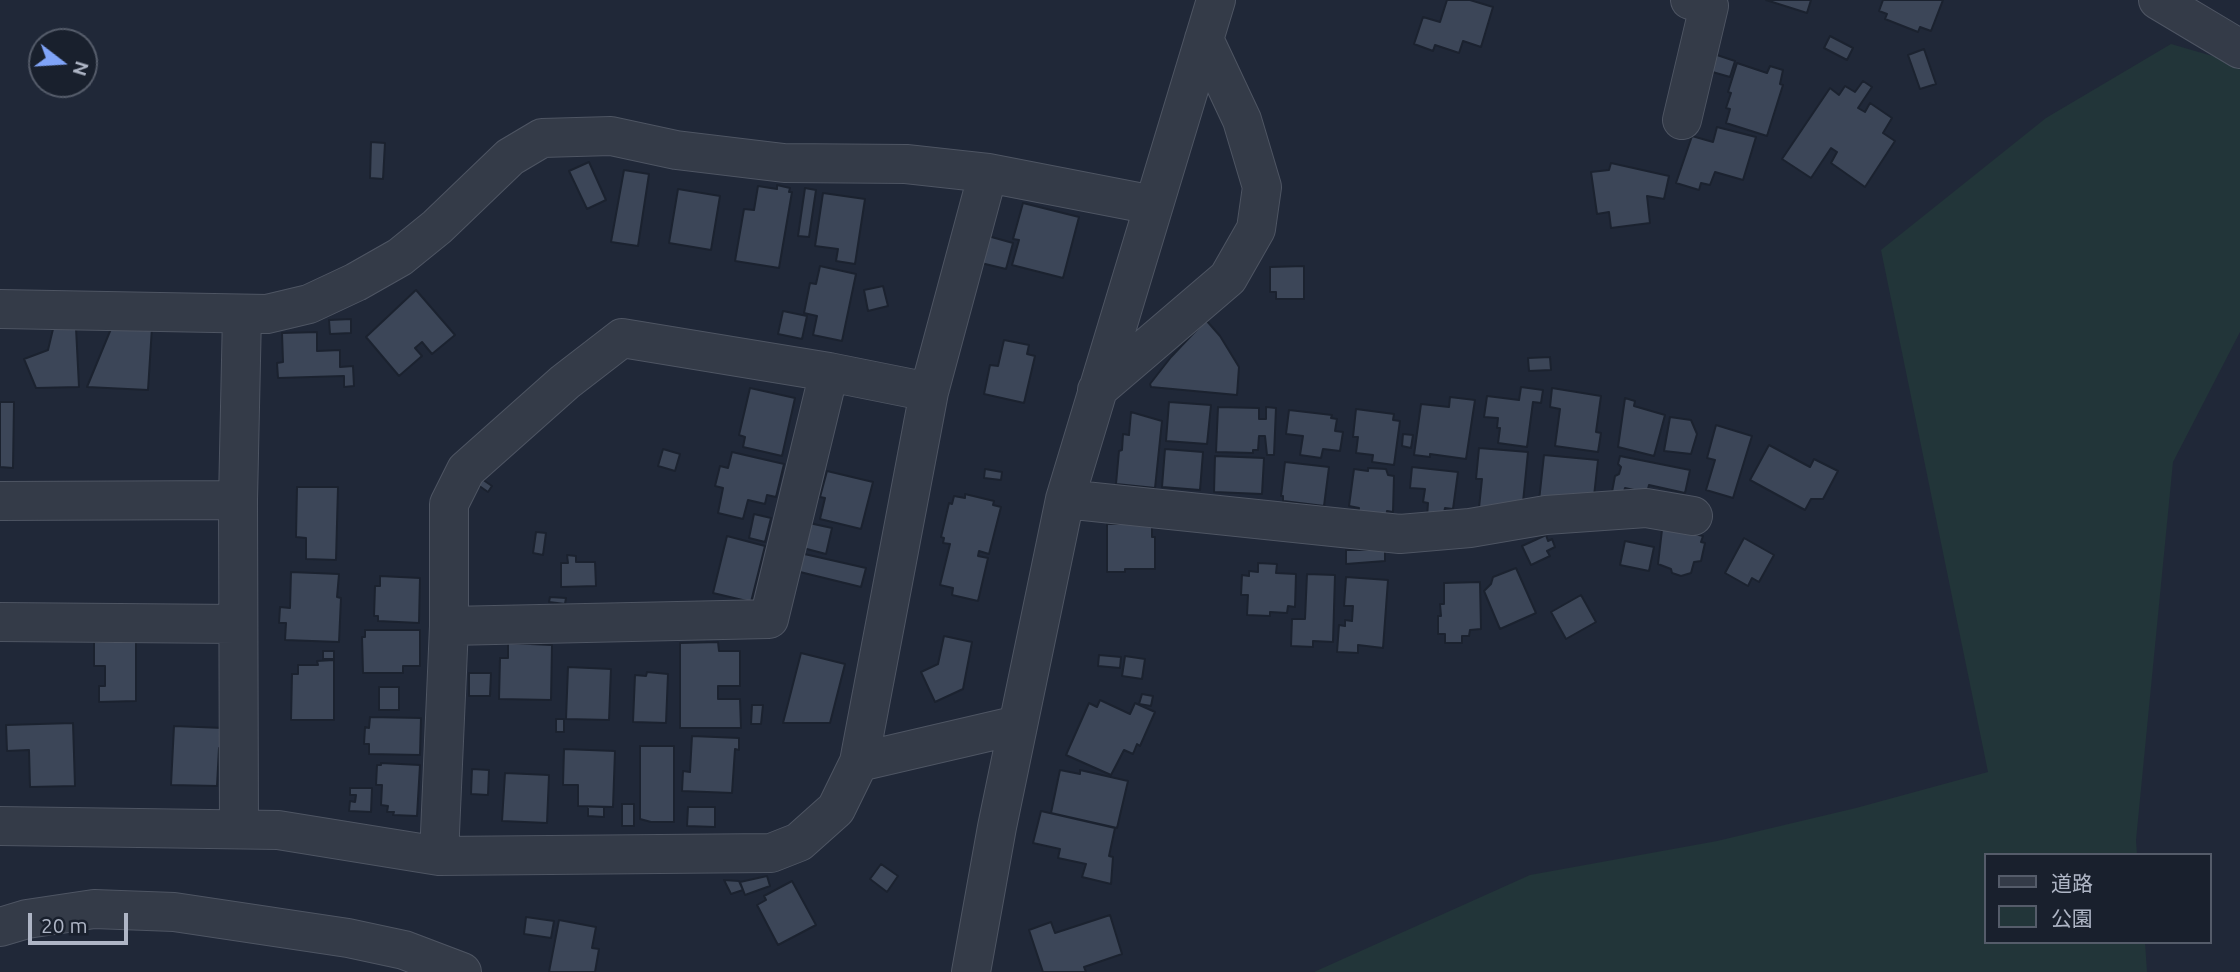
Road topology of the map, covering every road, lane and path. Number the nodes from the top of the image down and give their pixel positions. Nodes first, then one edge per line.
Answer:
1 (1216, 0) edge
2 (1690, 0) edge
3 (2158, 0) edge
4 (1204, 39) junction
5 (2240, 49) edge
6 (1682, 120) dead end
7 (988, 173) junction
8 (1153, 205) junction
9 (0, 309) edge
10 (242, 314) junction
11 (829, 372) junction
12 (1097, 390) junction
13 (929, 391) junction
14 (1065, 499) junction
15 (238, 500) junction
16 (0, 501) edge
17 (1693, 516) dead end
18 (0, 622) edge
19 (237, 624) junction
20 (449, 626) junction
21 (1018, 725) junction
22 (859, 762) junction
23 (0, 826) edge
24 (239, 829) junction
25 (439, 856) junction
26 (0, 927) edge
27 (462, 972) edge
28 (971, 972) edge

1 - 4 street
2 - 6 street
3 - 5 street
4 - 8 street
4 - 12 street
7 - 8 street
7 - 10 street
7 - 13 street
8 - 12 street
9 - 10 street
10 - 15 street
11 - 13 street
11 - 20 street
11 - 20 street
12 - 14 street
13 - 22 street
14 - 17 street
14 - 21 street
15 - 16 street
15 - 19 street
18 - 19 street
19 - 24 street
20 - 25 street
21 - 22 street
21 - 28 street
22 - 25 street
23 - 24 street
24 - 25 street
26 - 27 street

